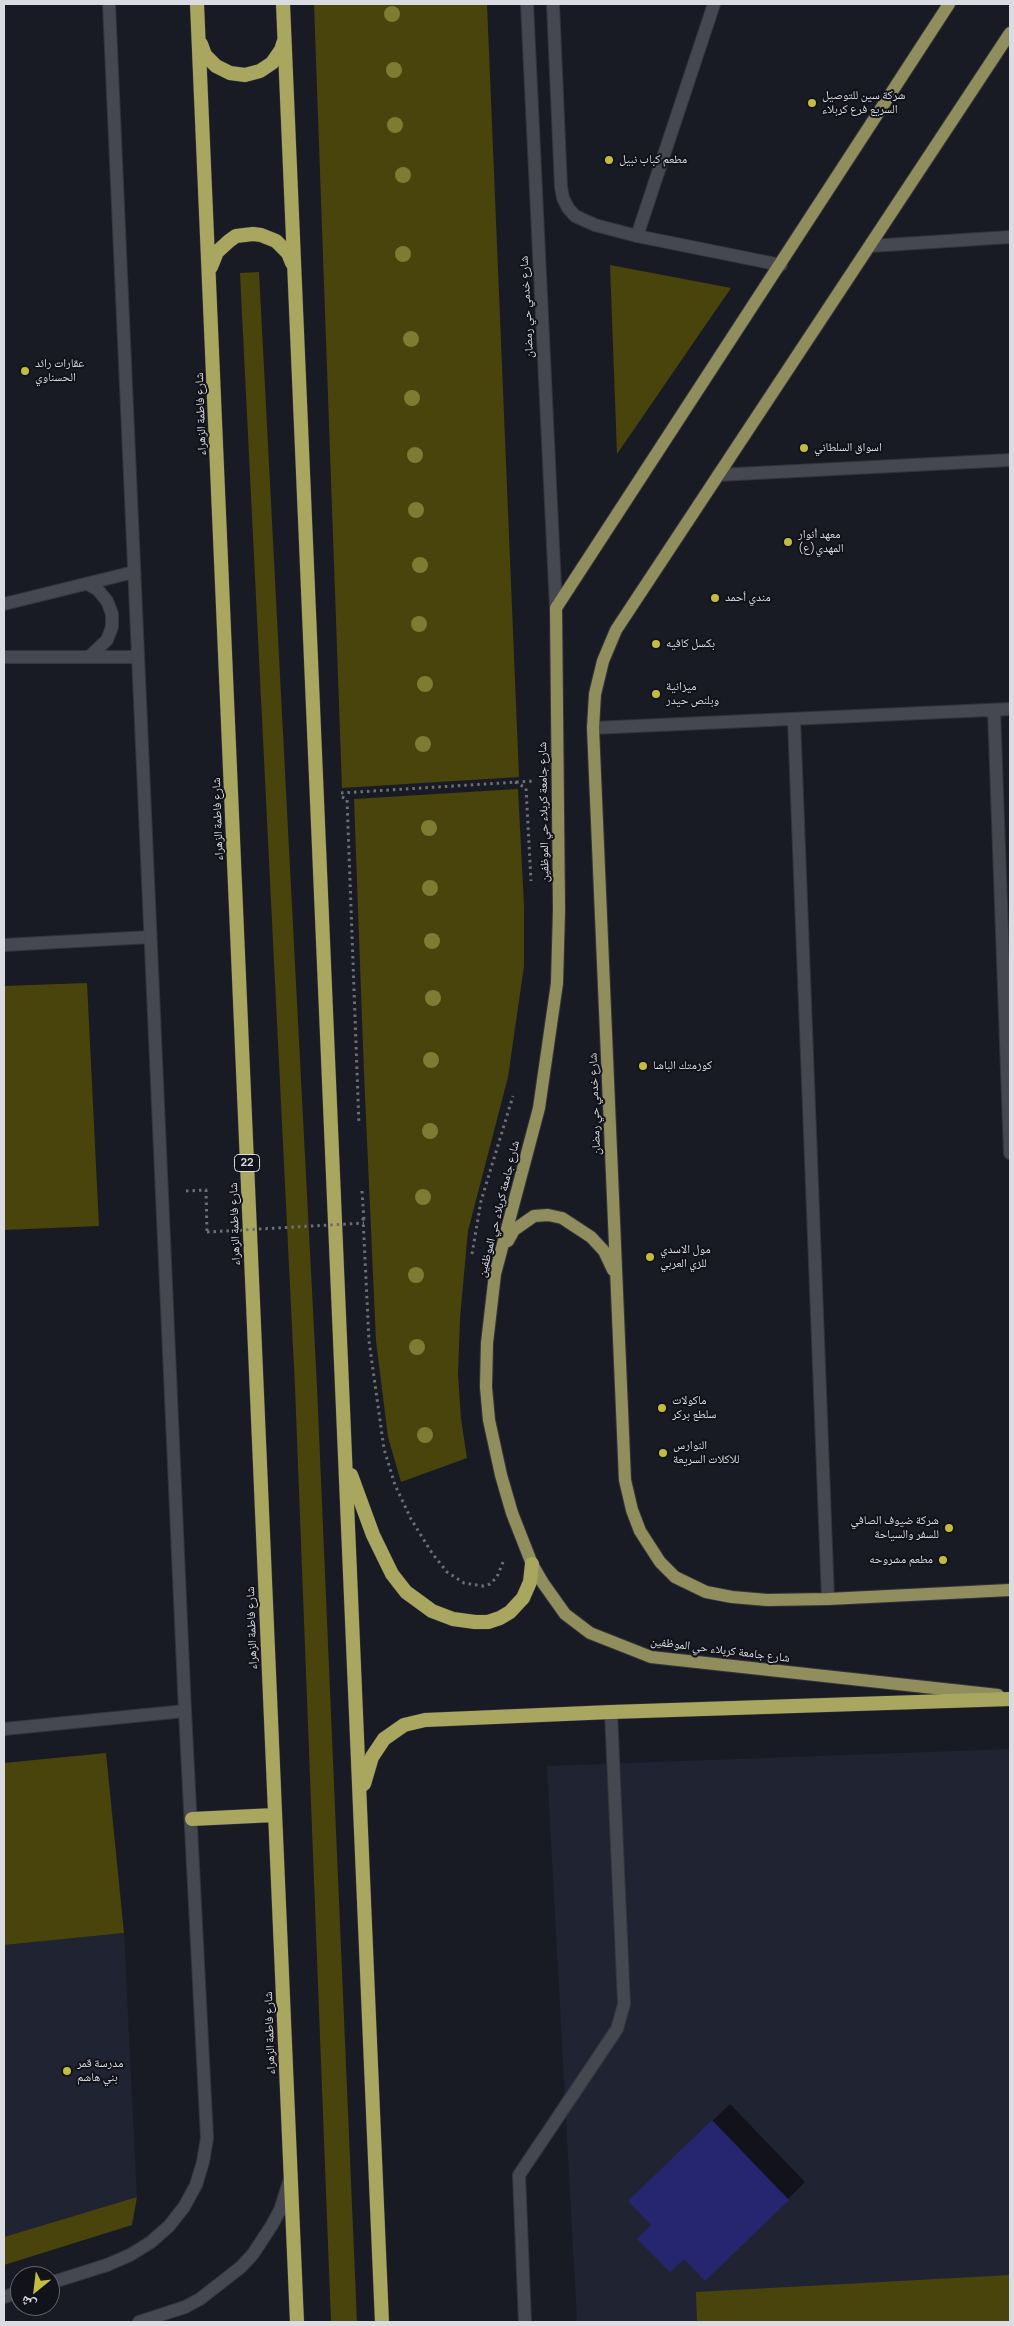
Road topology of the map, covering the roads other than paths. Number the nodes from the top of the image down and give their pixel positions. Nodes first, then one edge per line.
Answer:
1 (109, 4) edge
2 (197, 4) edge
3 (283, 4) edge
4 (527, 4) edge
5 (553, 4) edge
6 (714, 4) edge
7 (950, 4) edge
8 (284, 28) junction
9 (1010, 33) edge
10 (198, 34) junction
11 (637, 236) junction
12 (1010, 236) edge
13 (870, 246) junction
14 (781, 265) junction
15 (210, 276) junction
16 (295, 276) junction
17 (1010, 460) edge
18 (718, 476) junction
19 (134, 572) junction
20 (88, 584) junction
21 (4, 604) edge
22 (556, 608) junction
23 (138, 656) junction
24 (4, 657) edge
25 (88, 657) junction
26 (1010, 709) edge
27 (994, 710) junction
28 (794, 719) junction
29 (593, 728) junction
30 (150, 936) junction
31 (4, 945) edge
32 (1010, 1153) edge
33 (495, 1274) junction
34 (616, 1280) junction
35 (346, 1456) junction
36 (532, 1564) junction
37 (1010, 1590) edge
38 (828, 1599) junction
39 (1010, 1698) edge
40 (185, 1710) junction
41 (611, 1712) junction
42 (4, 1729) edge
43 (361, 1814) junction
44 (276, 1815) junction
45 (192, 1818) junction
46 (291, 2177) junction
47 (60, 2280) edge
48 (139, 2322) edge
49 (297, 2322) edge
50 (382, 2322) edge
51 (524, 2322) edge

1 - 19 main road
2 - 10 highway, شارع فاطمة الزهراء / 22
3 - 8 highway
4 - 22 main road, شارع خدمي حي رمضان
5 - 11 main road
6 - 11 main road
7 - 14 main road
8 - 10 highway
8 - 16 highway
9 - 13 main road, شارع خدمي حي رمضان
10 - 15 highway, شارع فاطمة الزهراء / 22
11 - 14 main road
12 - 13 main road
13 - 18 main road, شارع خدمي حي رمضان
14 - 22 main road
15 - 16 highway
15 - 44 highway, شارع فاطمة الزهراء / 22
16 - 35 highway
17 - 18 main road
18 - 29 main road, شارع خدمي حي رمضان
19 - 20 main road
19 - 23 main road
20 - 21 main road
20 - 25 main road
22 - 33 main road, شارع جامعة كربلاء حي الموظفين
23 - 25 main road
23 - 30 main road
24 - 25 main road
26 - 27 main road
27 - 28 main road
27 - 32 main road
28 - 29 main road
28 - 38 main road
29 - 34 main road, شارع خدمي حي رمضان
30 - 31 main road
30 - 40 main road
33 - 34 main road
33 - 36 main road, شارع جامعة كربلاء حي الموظفين
34 - 38 main road, شارع خدمي حي رمضان
35 - 36 highway
35 - 43 highway
36 - 39 main road, شارع جامعة كربلاء حي الموظفين
37 - 38 main road
39 - 41 highway
40 - 42 main road
40 - 45 main road
41 - 43 highway
41 - 51 main road
43 - 50 highway
44 - 45 highway
44 - 46 highway, شارع فاطمة الزهراء / 22
45 - 47 main road
46 - 48 main road
46 - 49 highway, شارع فاطمة الزهراء / 22

